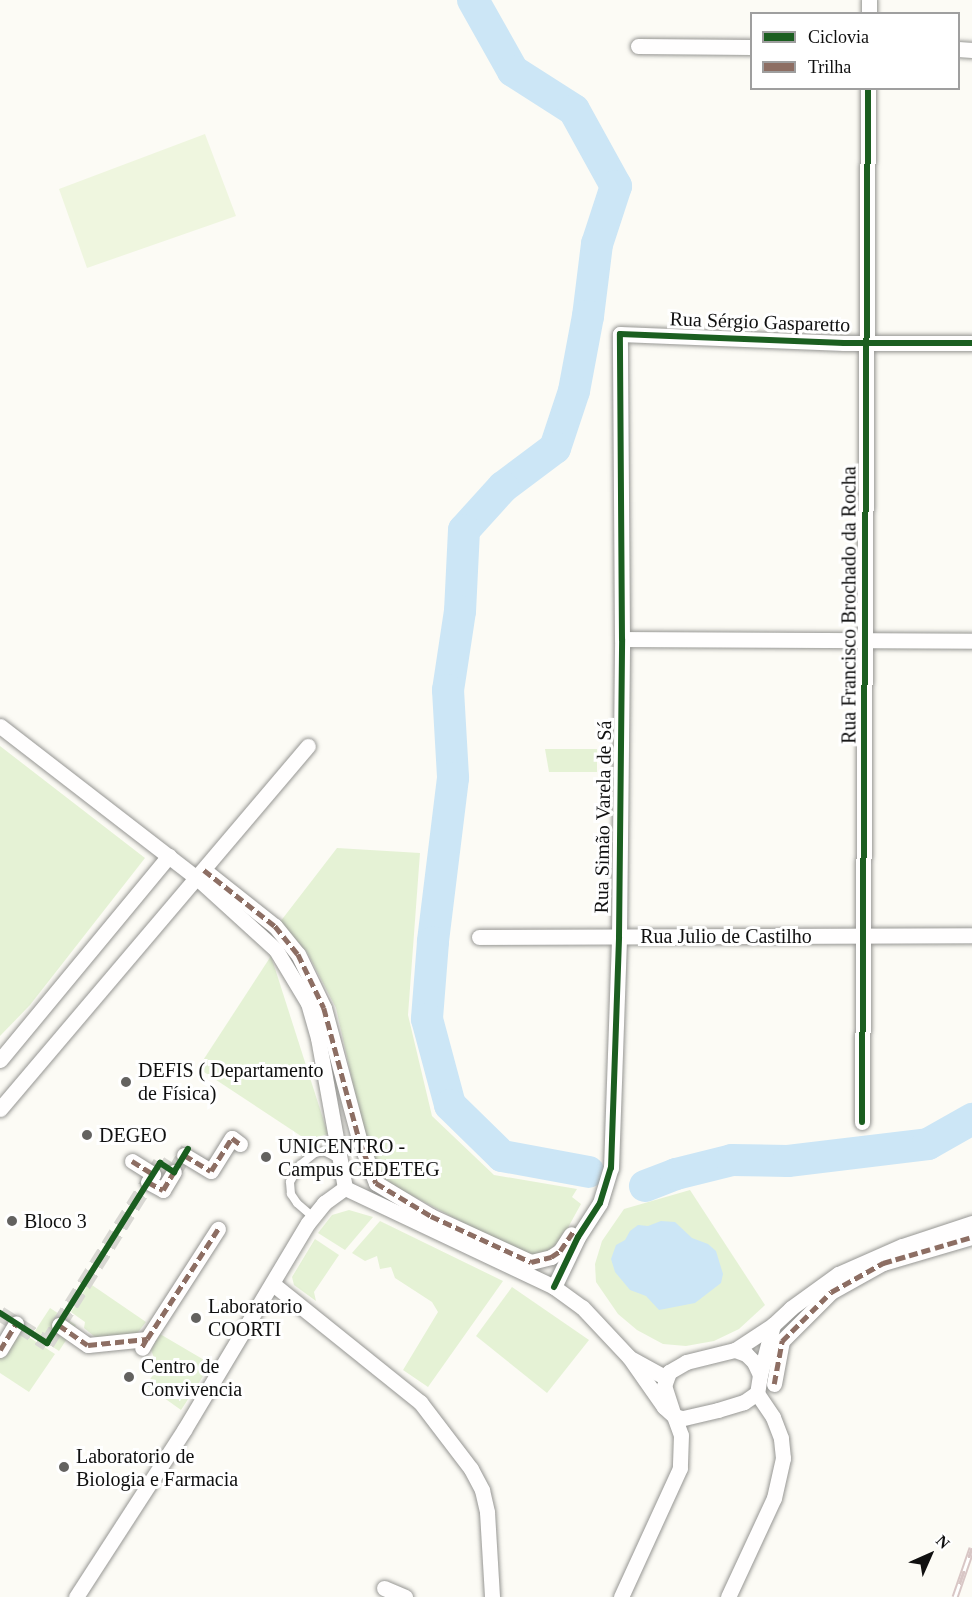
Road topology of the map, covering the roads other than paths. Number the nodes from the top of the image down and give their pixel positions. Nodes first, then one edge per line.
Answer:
1 (638, 46) dead end
2 (750, 47) edge
3 (868, 90) edge
4 (620, 334) joint
5 (867, 342) junction
6 (972, 343) edge
7 (622, 639) junction
8 (865, 640) junction
9 (972, 640) edge
10 (0, 726) edge
11 (308, 746) dead end
12 (169, 856) junction
13 (201, 874) junction
14 (972, 934) edge
15 (863, 935) junction
16 (619, 937) junction
17 (479, 938) dead end
18 (0, 1060) edge
19 (0, 1109) edge
20 (862, 1122) dead end
21 (240, 1144) dead end
22 (184, 1155) dead end
23 (339, 1159) junction
24 (132, 1161) dead end
25 (174, 1172) dead end
26 (597, 1187) dead end
27 (345, 1188) junction
28 (313, 1217) junction
29 (972, 1223) edge
30 (218, 1229) dead end
31 (972, 1237) edge
32 (273, 1284) junction
33 (554, 1287) junction
34 (16, 1323) dead end
35 (59, 1325) dead end
36 (773, 1325) junction
37 (0, 1350) edge
38 (735, 1350) junction
39 (629, 1357) junction
40 (760, 1375) junction
41 (665, 1377) junction
42 (774, 1384) dead end
43 (757, 1393) junction
44 (674, 1416) junction
45 (384, 1588) dead end
46 (76, 1597) edge
47 (405, 1597) edge
48 (492, 1597) edge
49 (621, 1597) edge
50 (728, 1597) edge

1 - 2 street
3 - 5 street, Rua Francisco Brochado da Rocha
4 - 5 street, Rua Sérgio Gasparetto
4 - 7 street, Rua Simão Varela de Sá
5 - 6 street, Rua Sérgio Gasparetto
5 - 8 street, Rua Francisco Brochado da Rocha
7 - 8 street
7 - 16 street, Rua Simão Varela de Sá
8 - 9 street
8 - 15 street, Rua Francisco Brochado da Rocha
10 - 12 street
11 - 13 street
12 - 13 street
12 - 18 street
13 - 19 street
13 - 23 street
13 - 26 street
14 - 15 street, Rua Julio de Castilho
15 - 16 street, Rua Julio de Castilho
15 - 20 street, Rua Francisco Brochado da Rocha
16 - 17 street, Rua Julio de Castilho
16 - 33 street, Rua Simão Varela de Sá
21 - 22 street
23 - 27 street
23 - 28 lane
24 - 25 street
27 - 28 street
27 - 33 street
28 - 32 street
29 - 36 street
30 - 35 street
31 - 42 street
32 - 46 street
32 - 48 street
33 - 39 street
34 - 37 street
36 - 38 street
36 - 40 street
38 - 40 street
38 - 41 street
39 - 41 street
39 - 44 street
40 - 43 street
41 - 44 street
43 - 44 street
43 - 50 street
44 - 49 street
45 - 47 street

